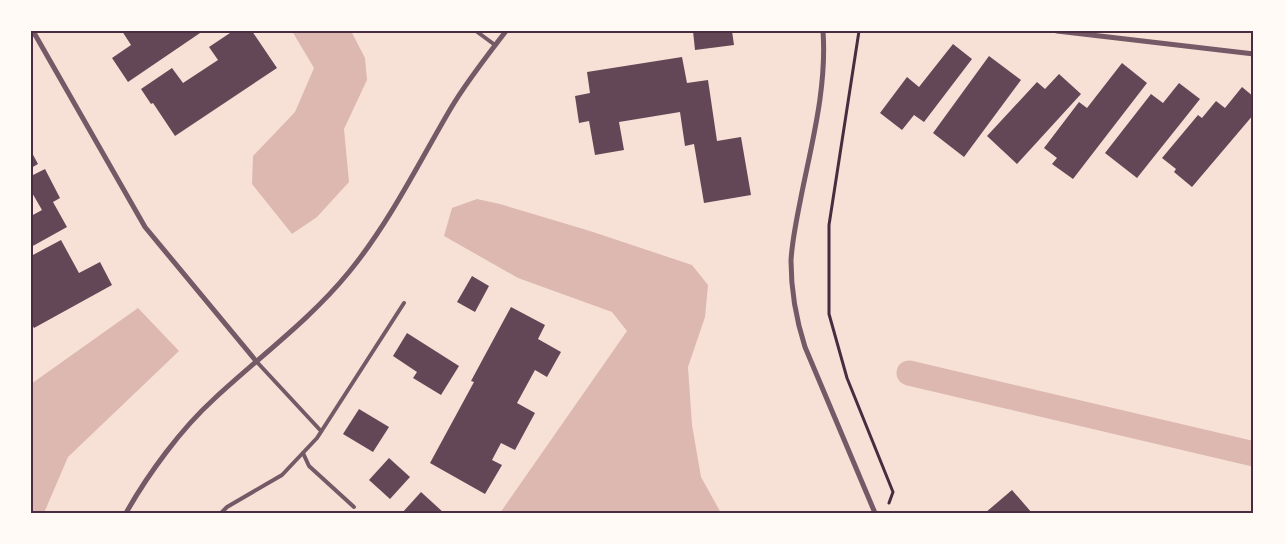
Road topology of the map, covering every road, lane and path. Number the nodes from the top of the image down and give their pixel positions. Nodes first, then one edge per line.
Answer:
1 (33, 31) edge
2 (476, 31) edge
3 (506, 31) edge
4 (823, 31) edge
5 (858, 31) edge
6 (1057, 31) edge
7 (495, 45) junction
8 (1254, 54) edge
9 (404, 303) dead end
10 (256, 361) junction
11 (321, 432) junction
12 (303, 453) junction
13 (889, 503) dead end
14 (354, 507) dead end
15 (126, 513) edge
16 (221, 513) edge
17 (876, 513) edge

1 - 10 street
2 - 7 lane
3 - 7 street
4 - 17 street
5 - 13 path
6 - 8 street
7 - 10 street
9 - 11 lane
10 - 11 lane
10 - 15 street
11 - 12 lane
12 - 14 lane
12 - 16 lane

